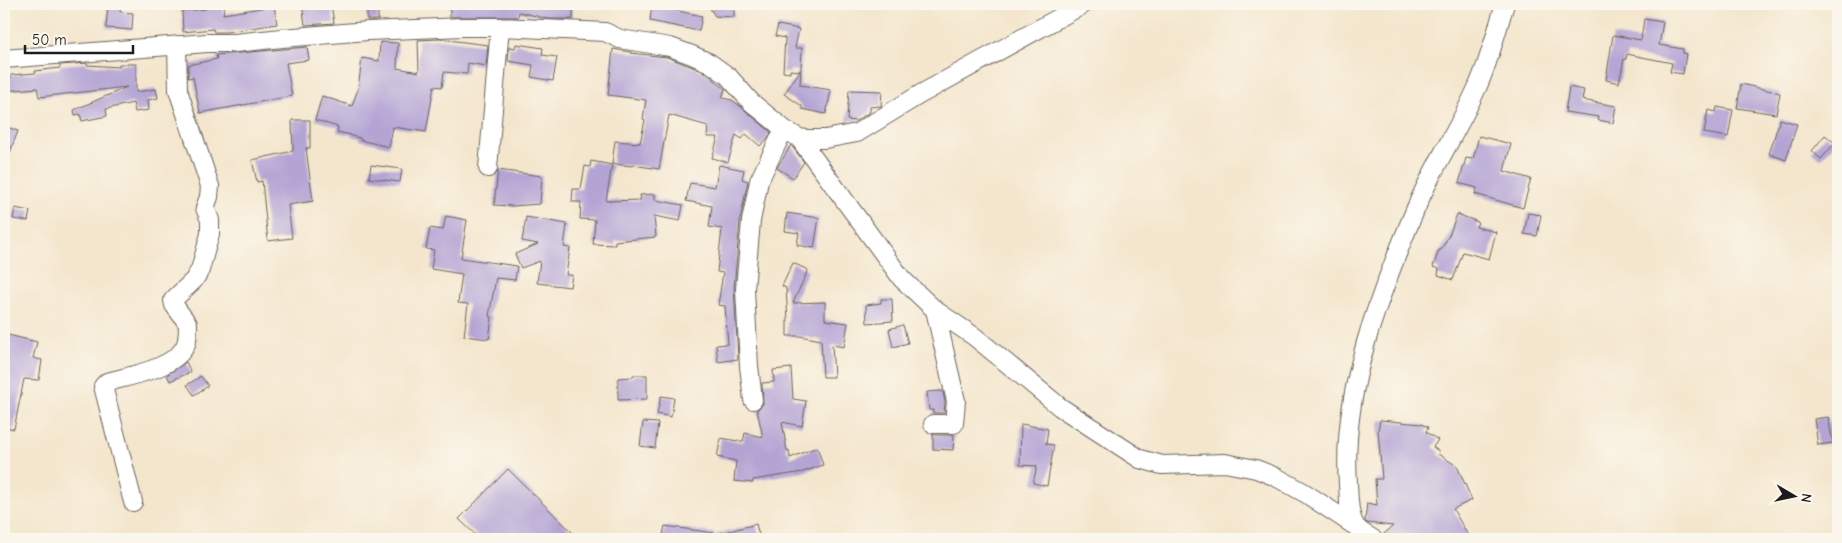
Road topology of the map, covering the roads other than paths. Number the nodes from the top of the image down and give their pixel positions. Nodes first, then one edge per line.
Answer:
1 (1084, 4) edge
2 (1505, 4) edge
3 (500, 27) junction
4 (177, 45) junction
5 (4, 59) edge
6 (792, 133) junction
7 (488, 168) dead end
8 (935, 310) junction
9 (753, 400) dead end
10 (933, 424) dead end
11 (133, 502) dead end
12 (1355, 526) junction
13 (1372, 539) edge

1 - 6 street
2 - 12 street
3 - 4 street
3 - 6 street
3 - 7 street
4 - 5 street
4 - 11 street
6 - 8 street
6 - 9 street
8 - 10 street
8 - 12 street
12 - 13 street

